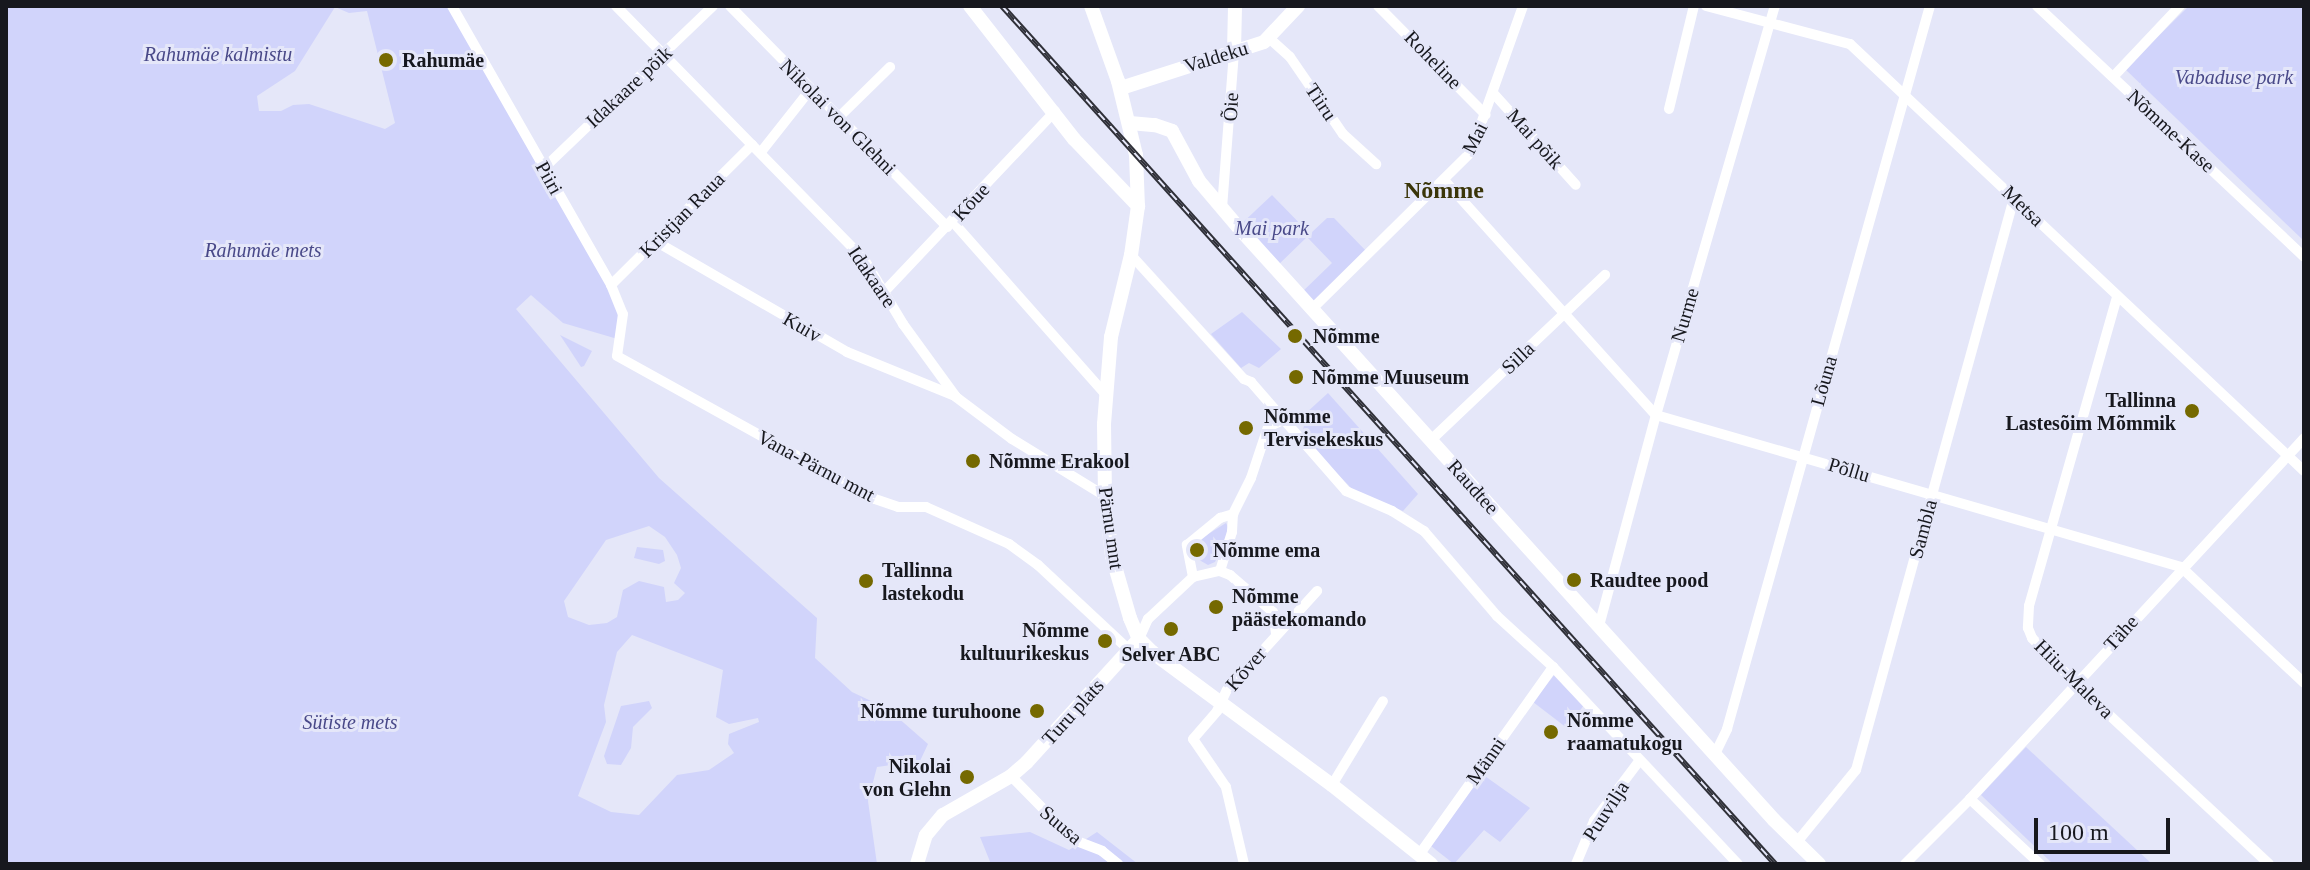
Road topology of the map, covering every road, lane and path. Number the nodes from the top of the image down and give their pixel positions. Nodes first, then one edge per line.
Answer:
1 (452, 6) edge
2 (616, 6) edge
3 (713, 6) edge
4 (730, 6) edge
5 (970, 6) edge
6 (1091, 6) edge
7 (1235, 6) edge
8 (1298, 6) edge
9 (1378, 6) edge
10 (1523, 6) edge
11 (1694, 6) edge
12 (1706, 6) edge
13 (1775, 6) edge
14 (1930, 6) edge
15 (2037, 6) edge
16 (2180, 6) edge
17 (1770, 24) junction
18 (1269, 38) junction
19 (1234, 51) junction
20 (662, 53) junction
21 (890, 67) dead end
22 (2113, 77) junction
23 (1121, 88) junction
24 (810, 90) junction
25 (1494, 94) junction
26 (1905, 96) junction
27 (1669, 109) dead end
28 (1055, 111) junction
29 (1486, 115) junction
30 (838, 118) junction
31 (1130, 123) junction
32 (757, 148) junction
33 (1376, 164) dead end
34 (544, 168) junction
35 (1445, 181) junction
36 (1576, 185) dead end
37 (2014, 198) junction
38 (1138, 206) junction
39 (1222, 208) junction
40 (950, 225) junction
41 (655, 241) junction
42 (1131, 255) junction
43 (2304, 257) edge
44 (1605, 275) dead end
45 (611, 285) junction
46 (884, 292) junction
47 (2117, 297) junction
48 (1312, 309) junction
49 (1563, 315) junction
50 (617, 356) joint
51 (1105, 394) junction
52 (956, 397) junction
53 (1656, 415) junction
54 (1281, 421) junction
55 (2304, 438) edge
56 (1431, 440) junction
57 (1803, 456) junction
58 (2287, 456) junction
59 (2304, 471) edge
60 (1932, 495) junction
61 (1105, 496) junction
62 (1233, 514) junction
63 (2053, 528) junction
64 (2181, 567) junction
65 (1220, 571) junction
66 (1193, 577) junction
67 (1317, 591) dead end
68 (1599, 626) junction
69 (1276, 634) junction
70 (1134, 644) junction
71 (1553, 667) junction
72 (2075, 683) junction
73 (2304, 683) edge
74 (1220, 700) junction
75 (1383, 701) dead end
76 (1715, 754) junction
77 (1640, 760) junction
78 (1008, 778) junction
79 (1332, 785) junction
80 (1970, 799) junction
81 (1797, 842) junction
82 (1425, 859) edge
83 (917, 864) edge
84 (1118, 864) edge
85 (1244, 864) edge
86 (1576, 864) edge
87 (1738, 864) edge
88 (1819, 864) edge
89 (1905, 864) edge
90 (2040, 864) edge
91 (2269, 864) edge

1 - 34 street, Piiri
2 - 20 street, Idakaare
3 - 20 street, Idakaare põik
4 - 24 street, Nikolai von Glehni
5 - 28 street
6 - 23 street, Pärnu mnt
7 - 19 street, Õie
8 - 18 street, Valdeku
9 - 29 street, Roheline
10 - 25 street, Mai
11 - 27 street
12 - 17 street, Metsa
13 - 17 street, Nurme
14 - 26 street, Lõuna
15 - 22 street, Nõmme-Kase
16 - 22 street
17 - 26 street, Metsa
17 - 53 street, Nurme
18 - 19 street, Valdeku
18 - 33 street, Tiiru
19 - 23 street, Valdeku
19 - 39 street, Õie
20 - 32 street, Idakaare
20 - 34 street, Idakaare põik
21 - 30 street
22 - 43 street, Nõmme-Kase
23 - 31 street, Pärnu mnt
24 - 30 street, Nikolai von Glehni
24 - 32 street, Kristjan Raua
25 - 29 street, Mai
25 - 36 street, Mai põik
26 - 37 street, Metsa
26 - 57 street, Lõuna
28 - 38 street
28 - 40 street, Kõue
29 - 35 street, Mai
30 - 40 street, Nikolai von Glehni
31 - 38 street, Pärnu mnt
31 - 39 street, Raudtee
32 - 41 street, Kristjan Raua
32 - 46 street, Idakaare
34 - 45 street, Piiri
35 - 48 street, Mai
35 - 49 street
37 - 47 street, Metsa
37 - 60 street, Sambla
38 - 42 street, Pärnu mnt
39 - 48 street, Raudtee
40 - 46 street, Kõue
40 - 51 street, Nikolai von Glehni
41 - 45 street, Kristjan Raua
41 - 52 street, Kuiv
42 - 51 street, Pärnu mnt
42 - 54 street
44 - 49 street, Silla
45 - 50 street, Piiri
46 - 52 street, Idakaare
47 - 58 street, Metsa
47 - 63 street, Hiiu-Maleva
48 - 56 street, Raudtee
49 - 53 street
49 - 56 street, Silla
50 - 70 street, Vana-Pärnu mnt
51 - 61 street, Pärnu mnt
52 - 61 street, Idakaare
53 - 57 street, Põllu
53 - 68 street, Nurme
54 - 62 street
54 - 71 street
55 - 58 street, Tähe
56 - 68 street, Raudtee
57 - 60 street, Põllu
57 - 76 street, Lõuna
58 - 59 street, Metsa
58 - 64 street, Tähe
60 - 63 street, Põllu
60 - 81 street, Sambla
61 - 70 street, Pärnu mnt
62 - 65 street
62 - 66 street
63 - 64 street, Põllu
63 - 72 street, Hiiu-Maleva
64 - 72 street, Tähe
64 - 73 street, Põllu
65 - 66 street
65 - 69 street, Kõver
66 - 70 street
67 - 69 street
68 - 76 street, Raudtee
69 - 74 street, Kõver
70 - 74 street
70 - 78 street, Turu plats
71 - 77 street
71 - 82 street, Männi
72 - 80 street, Tähe
72 - 91 street, Hiiu-Maleva
74 - 79 street
74 - 85 street, Kõver
75 - 79 street
76 - 81 street, Raudtee
77 - 86 street, Puuvilja
77 - 87 street
78 - 83 street, Turu plats
78 - 84 street, Suusa
79 - 82 street
80 - 89 street, Tähe
80 - 90 street
81 - 88 street, Raudtee

